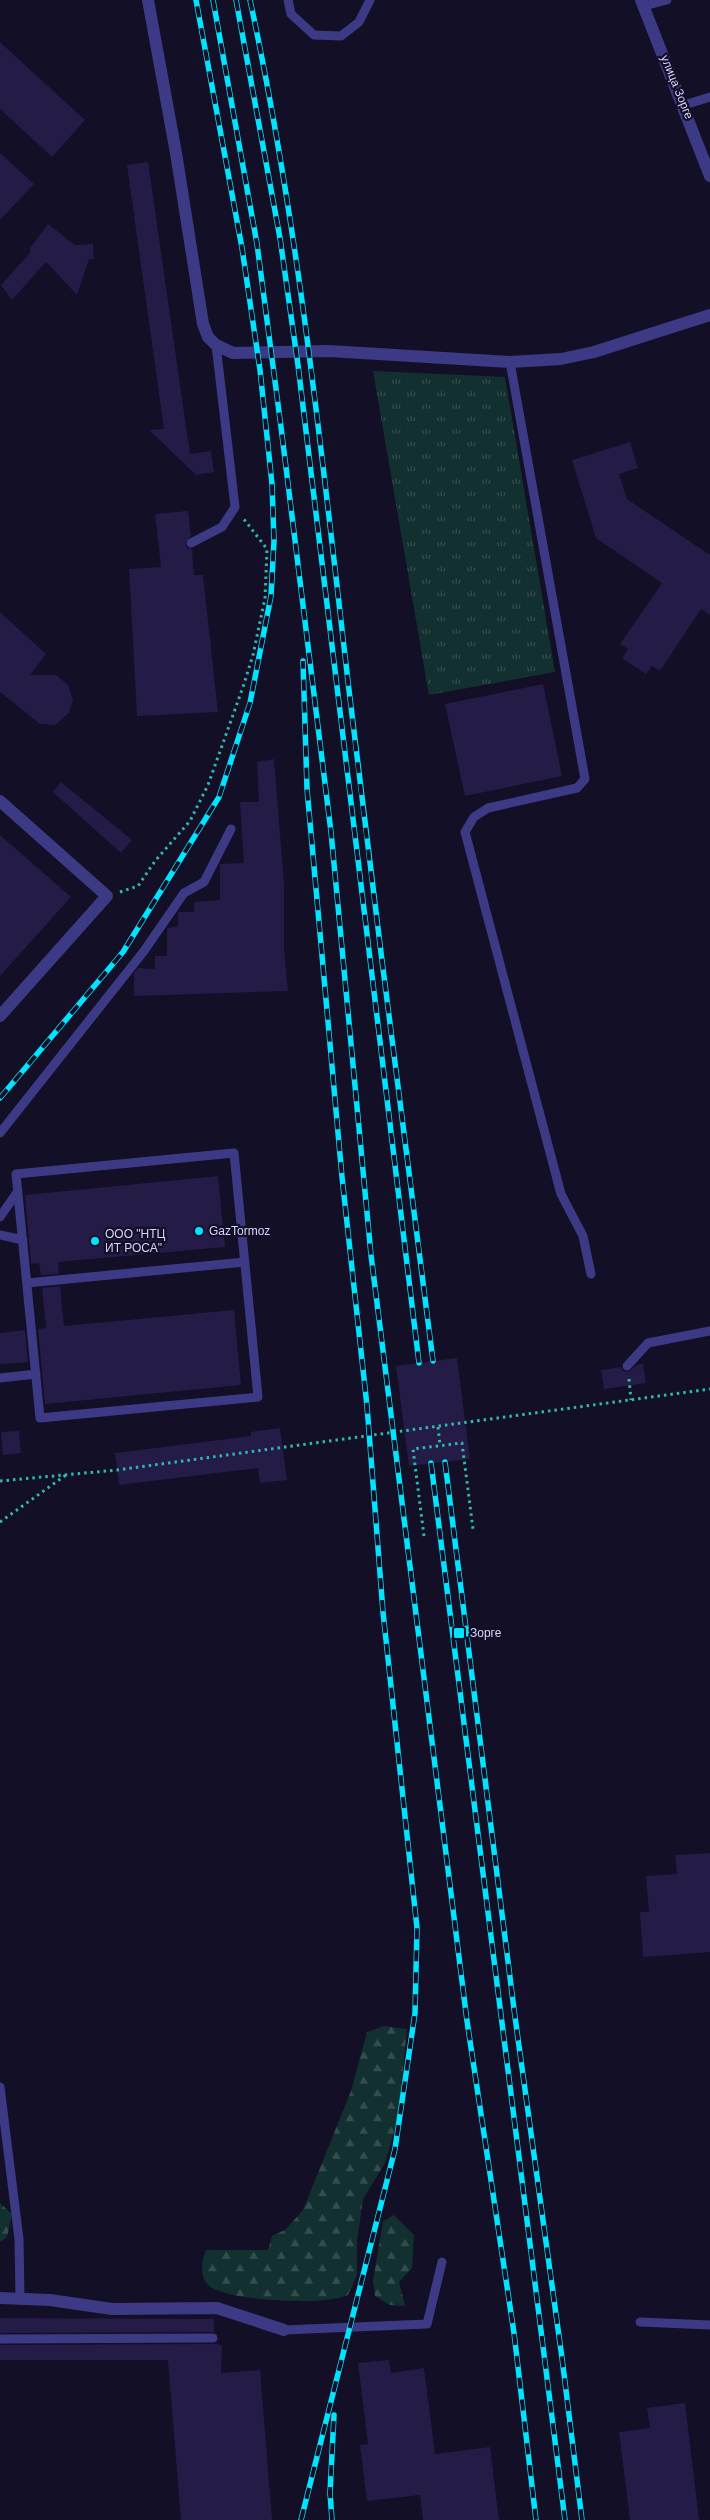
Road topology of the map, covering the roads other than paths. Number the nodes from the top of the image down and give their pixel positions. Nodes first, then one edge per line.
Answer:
1 (148, 0) edge
2 (288, 0) edge
3 (370, 0) edge
4 (667, 0) edge
5 (643, 3) edge
6 (710, 97) edge
7 (684, 105) junction
8 (710, 176) edge
9 (710, 314) edge
10 (216, 345) junction
11 (510, 362) junction
12 (191, 543) dead end
13 (0, 801) edge
14 (232, 830) dead end
15 (0, 1016) edge
16 (0, 1133) edge
17 (18, 1191) junction
18 (0, 1217) edge
19 (0, 1235) edge
20 (23, 1240) junction
21 (245, 1262) junction
22 (591, 1274) dead end
23 (27, 1282) junction
24 (710, 1332) edge
25 (627, 1366) road end
26 (36, 1374) junction
27 (0, 1378) edge
28 (0, 2087) edge
29 (442, 2262) dead end
30 (20, 2297) junction
31 (0, 2298) edge
32 (640, 2322) dead end
33 (710, 2325) edge
34 (284, 2330) joint
35 (0, 2338) edge
36 (213, 2338) dead end

1 - 10 street
2 - 3 lane
4 - 5 lane
5 - 7 street, улица Зорге
6 - 7 lane
7 - 8 street, улица Зорге
9 - 11 street
10 - 11 street
10 - 12 lane
11 - 22 lane
13 - 15 street
14 - 16 lane
17 - 18 lane
17 - 20 lane
17 - 21 lane
19 - 20 lane
20 - 23 lane
21 - 23 lane
21 - 26 lane
23 - 26 lane
24 - 25 lane
26 - 27 lane
28 - 30 lane
29 - 34 lane
30 - 31 street
30 - 34 street
32 - 33 lane
35 - 36 lane

